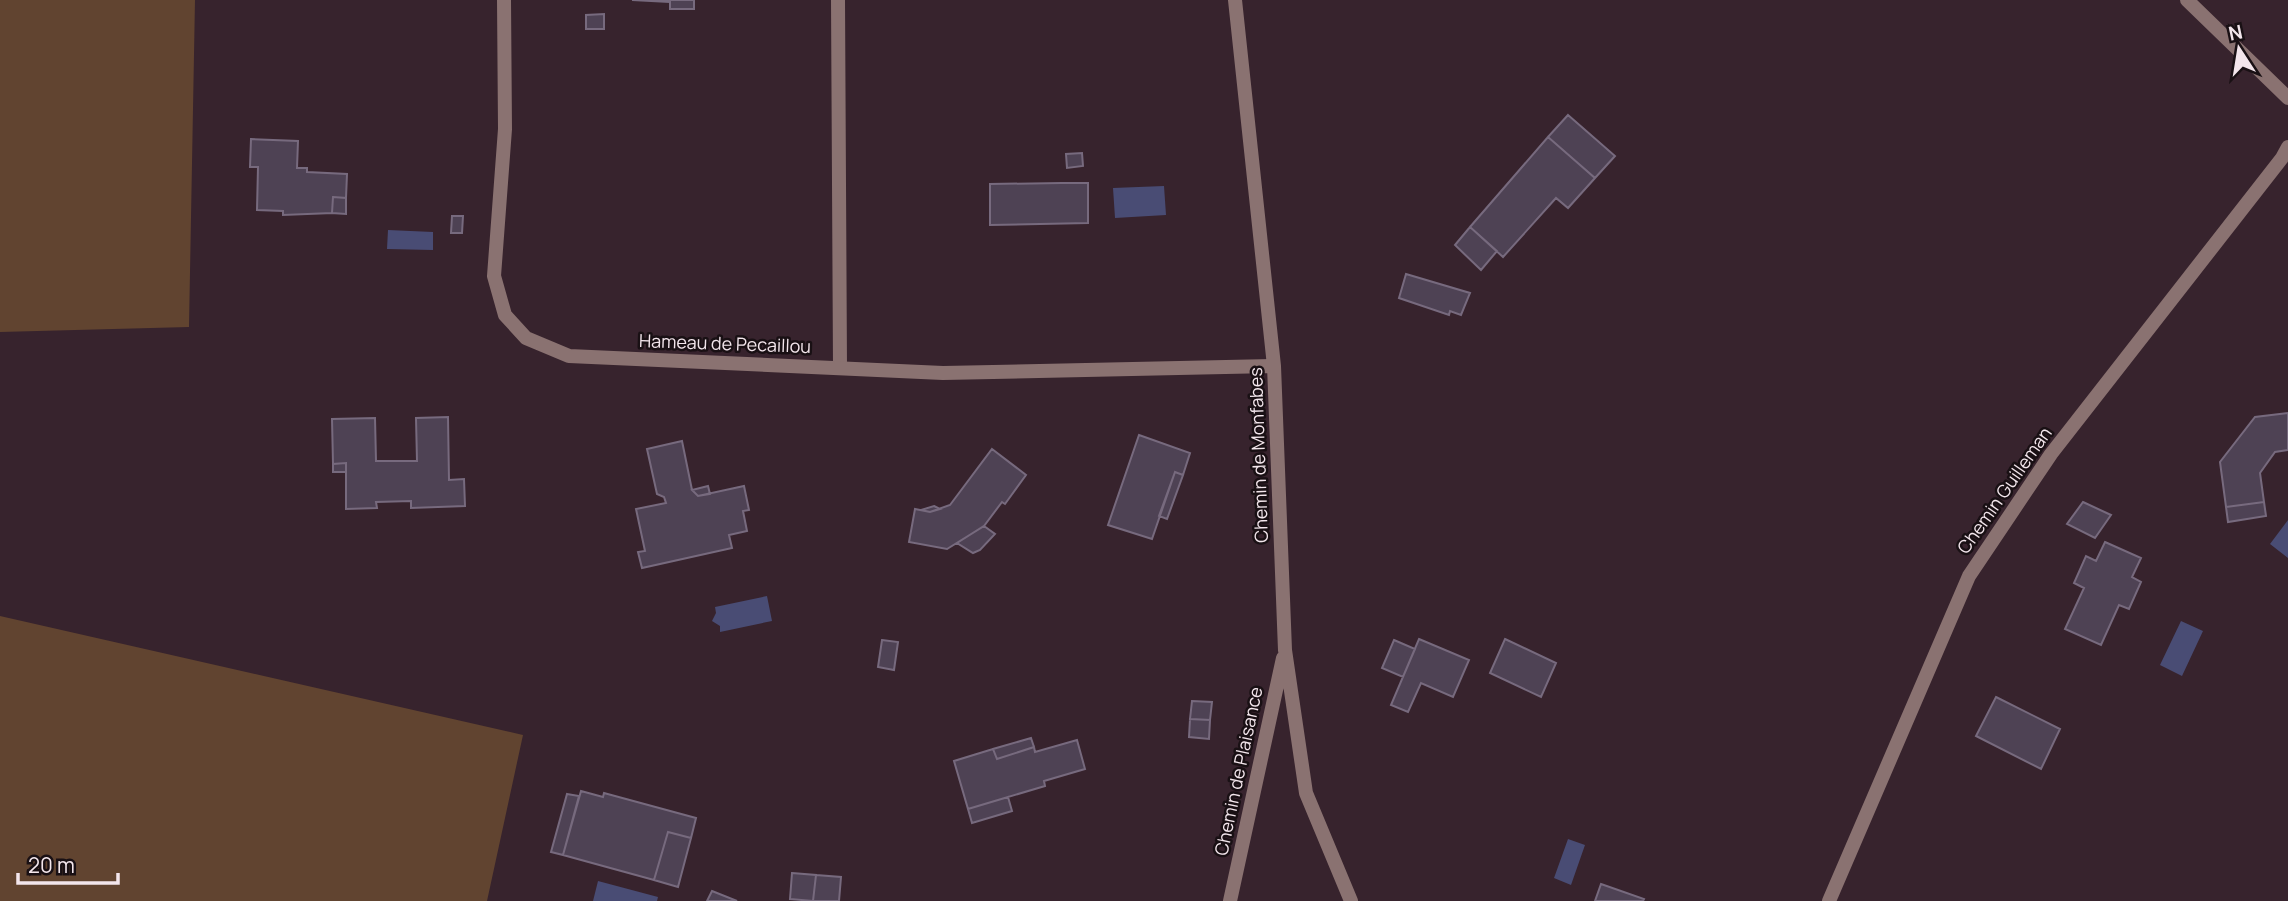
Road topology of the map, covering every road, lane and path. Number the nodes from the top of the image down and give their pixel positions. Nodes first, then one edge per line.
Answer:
1 (505, 0) edge
2 (838, 0) edge
3 (1235, 0) edge
4 (2187, 0) edge
5 (2288, 98) edge
6 (2288, 147) edge
7 (1274, 366) junction
8 (840, 367) junction
9 (1284, 650) junction
10 (1230, 901) edge
11 (1351, 901) edge
12 (1829, 901) edge

1 - 8 street, Hameau de Pecaillou
2 - 8 street
3 - 7 street, Chemin de Monfabes
4 - 5 street
6 - 12 street, Chemin Guilleman
7 - 8 street, Hameau de Pecaillou
7 - 9 street, Chemin de Monfabes
9 - 10 street, Chemin de Plaisance
9 - 11 street, Chemin de Monfabes

